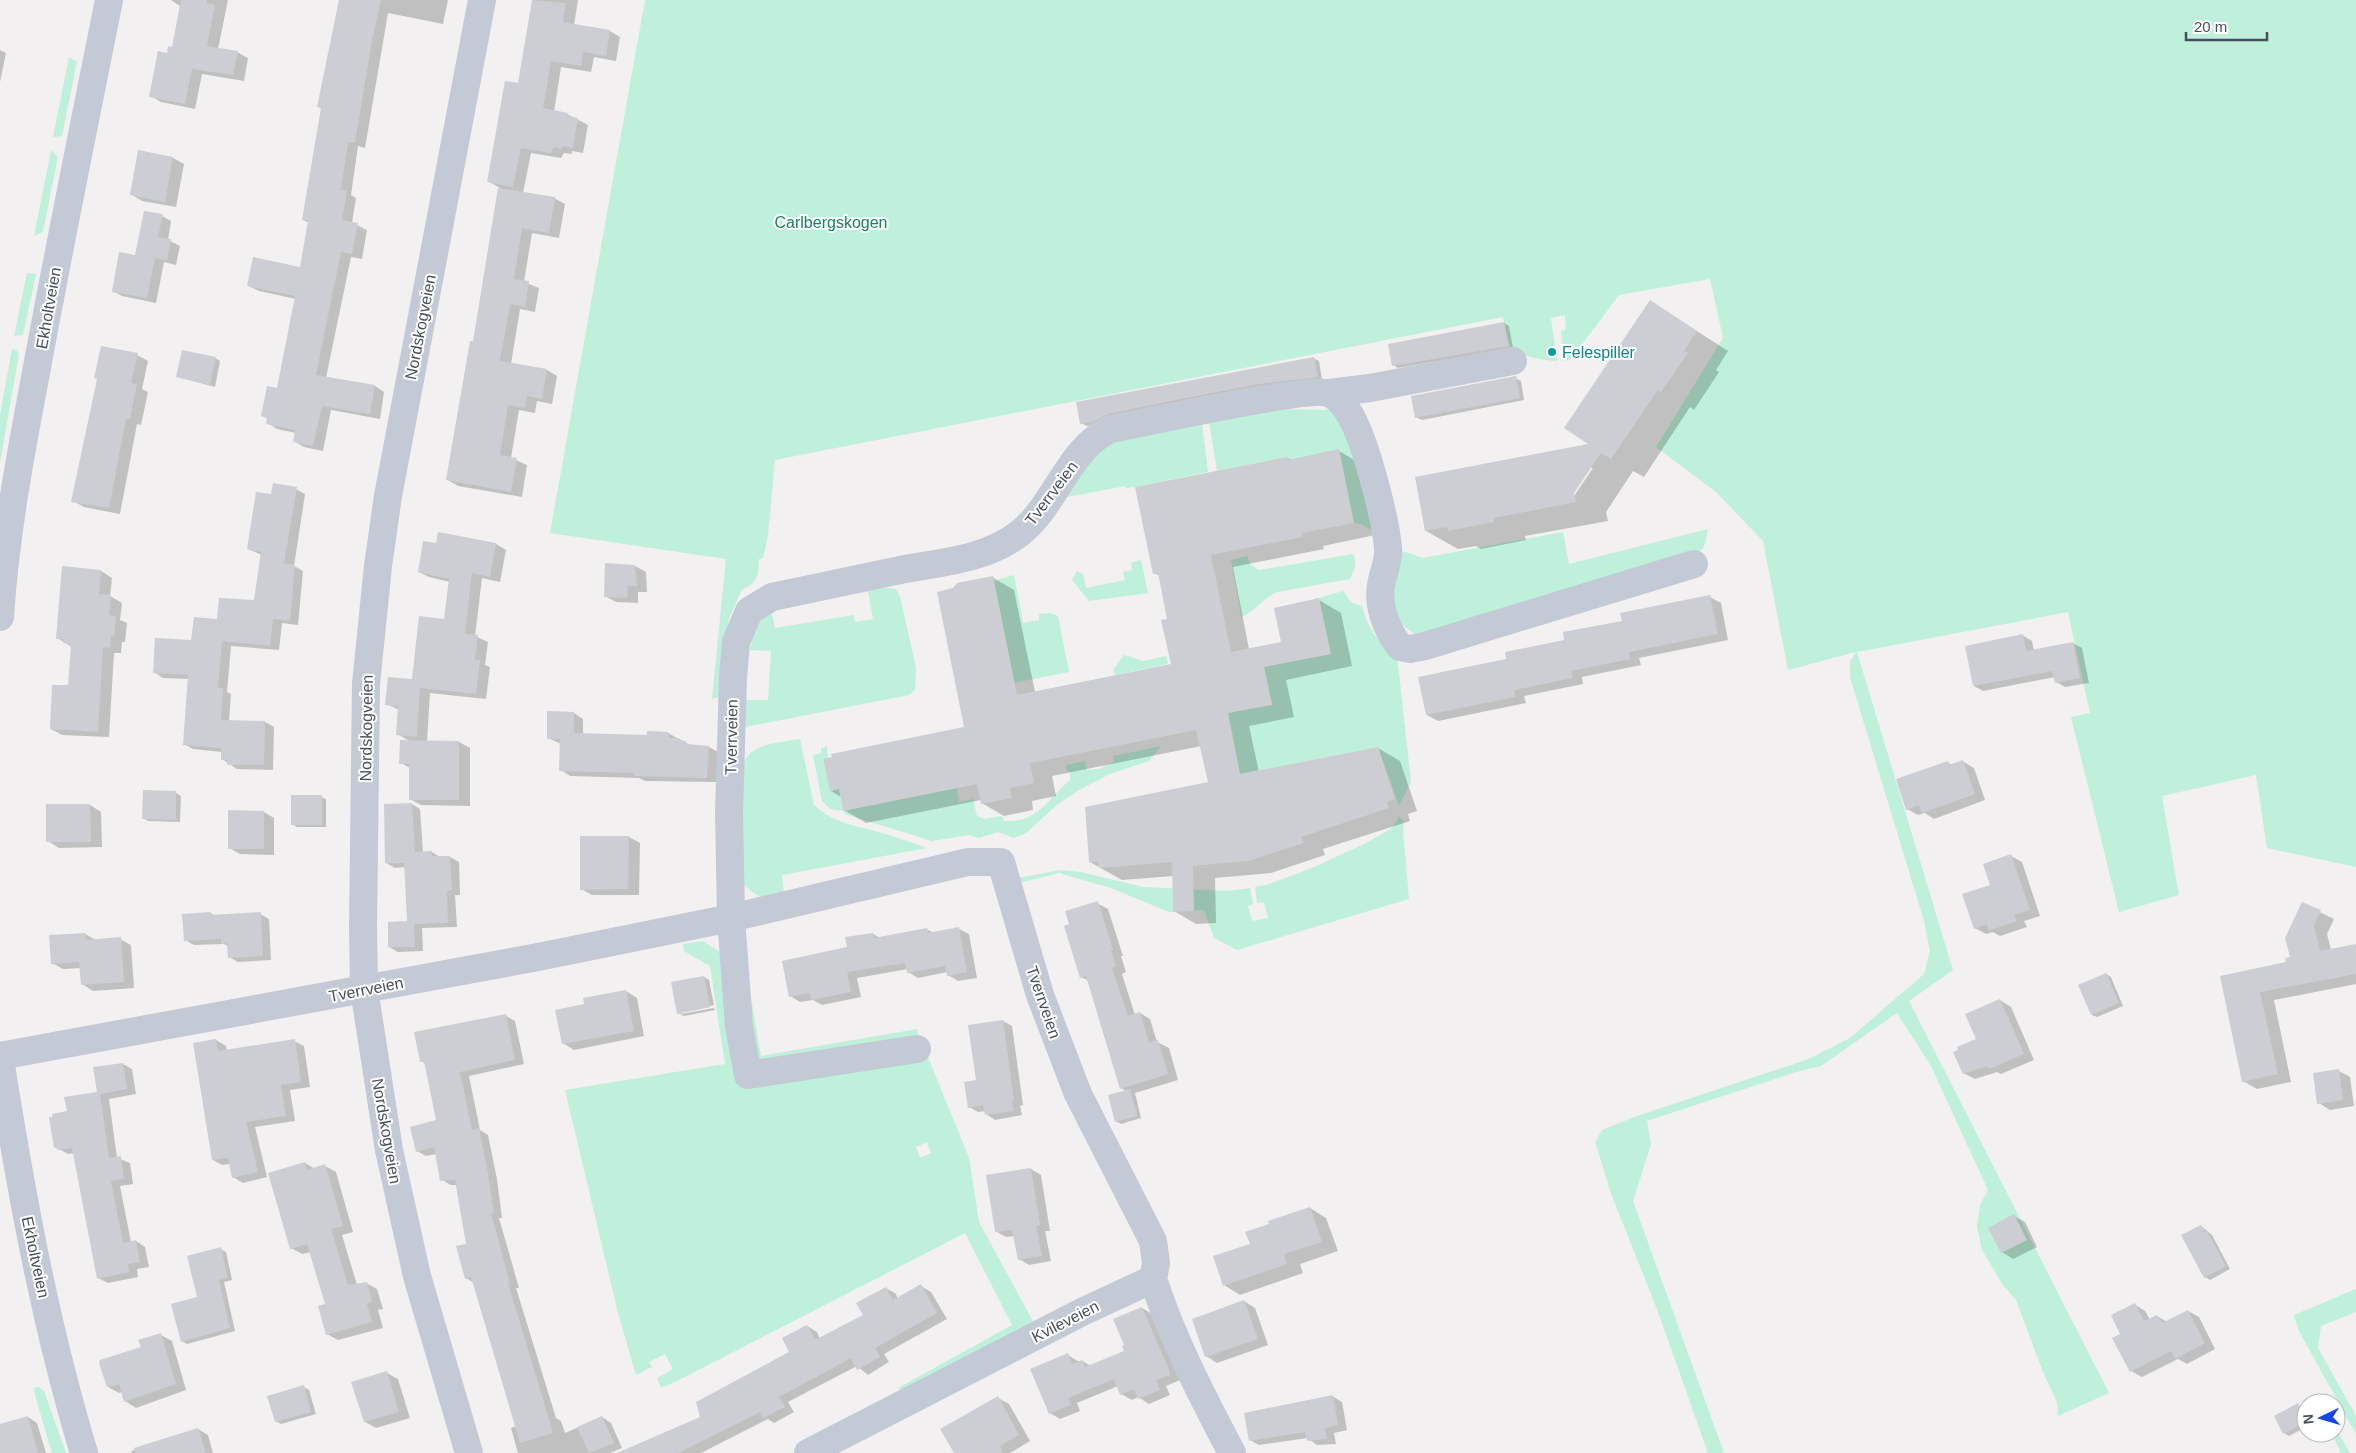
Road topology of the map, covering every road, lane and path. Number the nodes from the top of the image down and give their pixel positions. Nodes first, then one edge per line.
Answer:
1 (109, 0) edge
2 (482, 0) edge
3 (1512, 361) dead end
4 (1329, 393) junction
5 (1694, 564) dead end
6 (0, 617) edge
7 (731, 918) junction
8 (364, 989) junction
9 (917, 1049) dead end
10 (0, 1057) edge
11 (1153, 1279) junction
12 (84, 1453) edge
13 (469, 1453) edge
14 (808, 1453) edge
15 (1232, 1453) edge

1 - 6 street, Ekholtveien
2 - 8 street, Nordskogveien
3 - 4 street, Tverrveien
4 - 5 street
4 - 7 street, Tverrveien
7 - 8 street, Tverrveien
7 - 9 street, Tverrveien
7 - 11 street, Tverrveien
8 - 10 street, Tverrveien
8 - 13 street, Nordskogveien
10 - 12 street, Ekholtveien
11 - 14 street, Kvileveien
11 - 15 street

